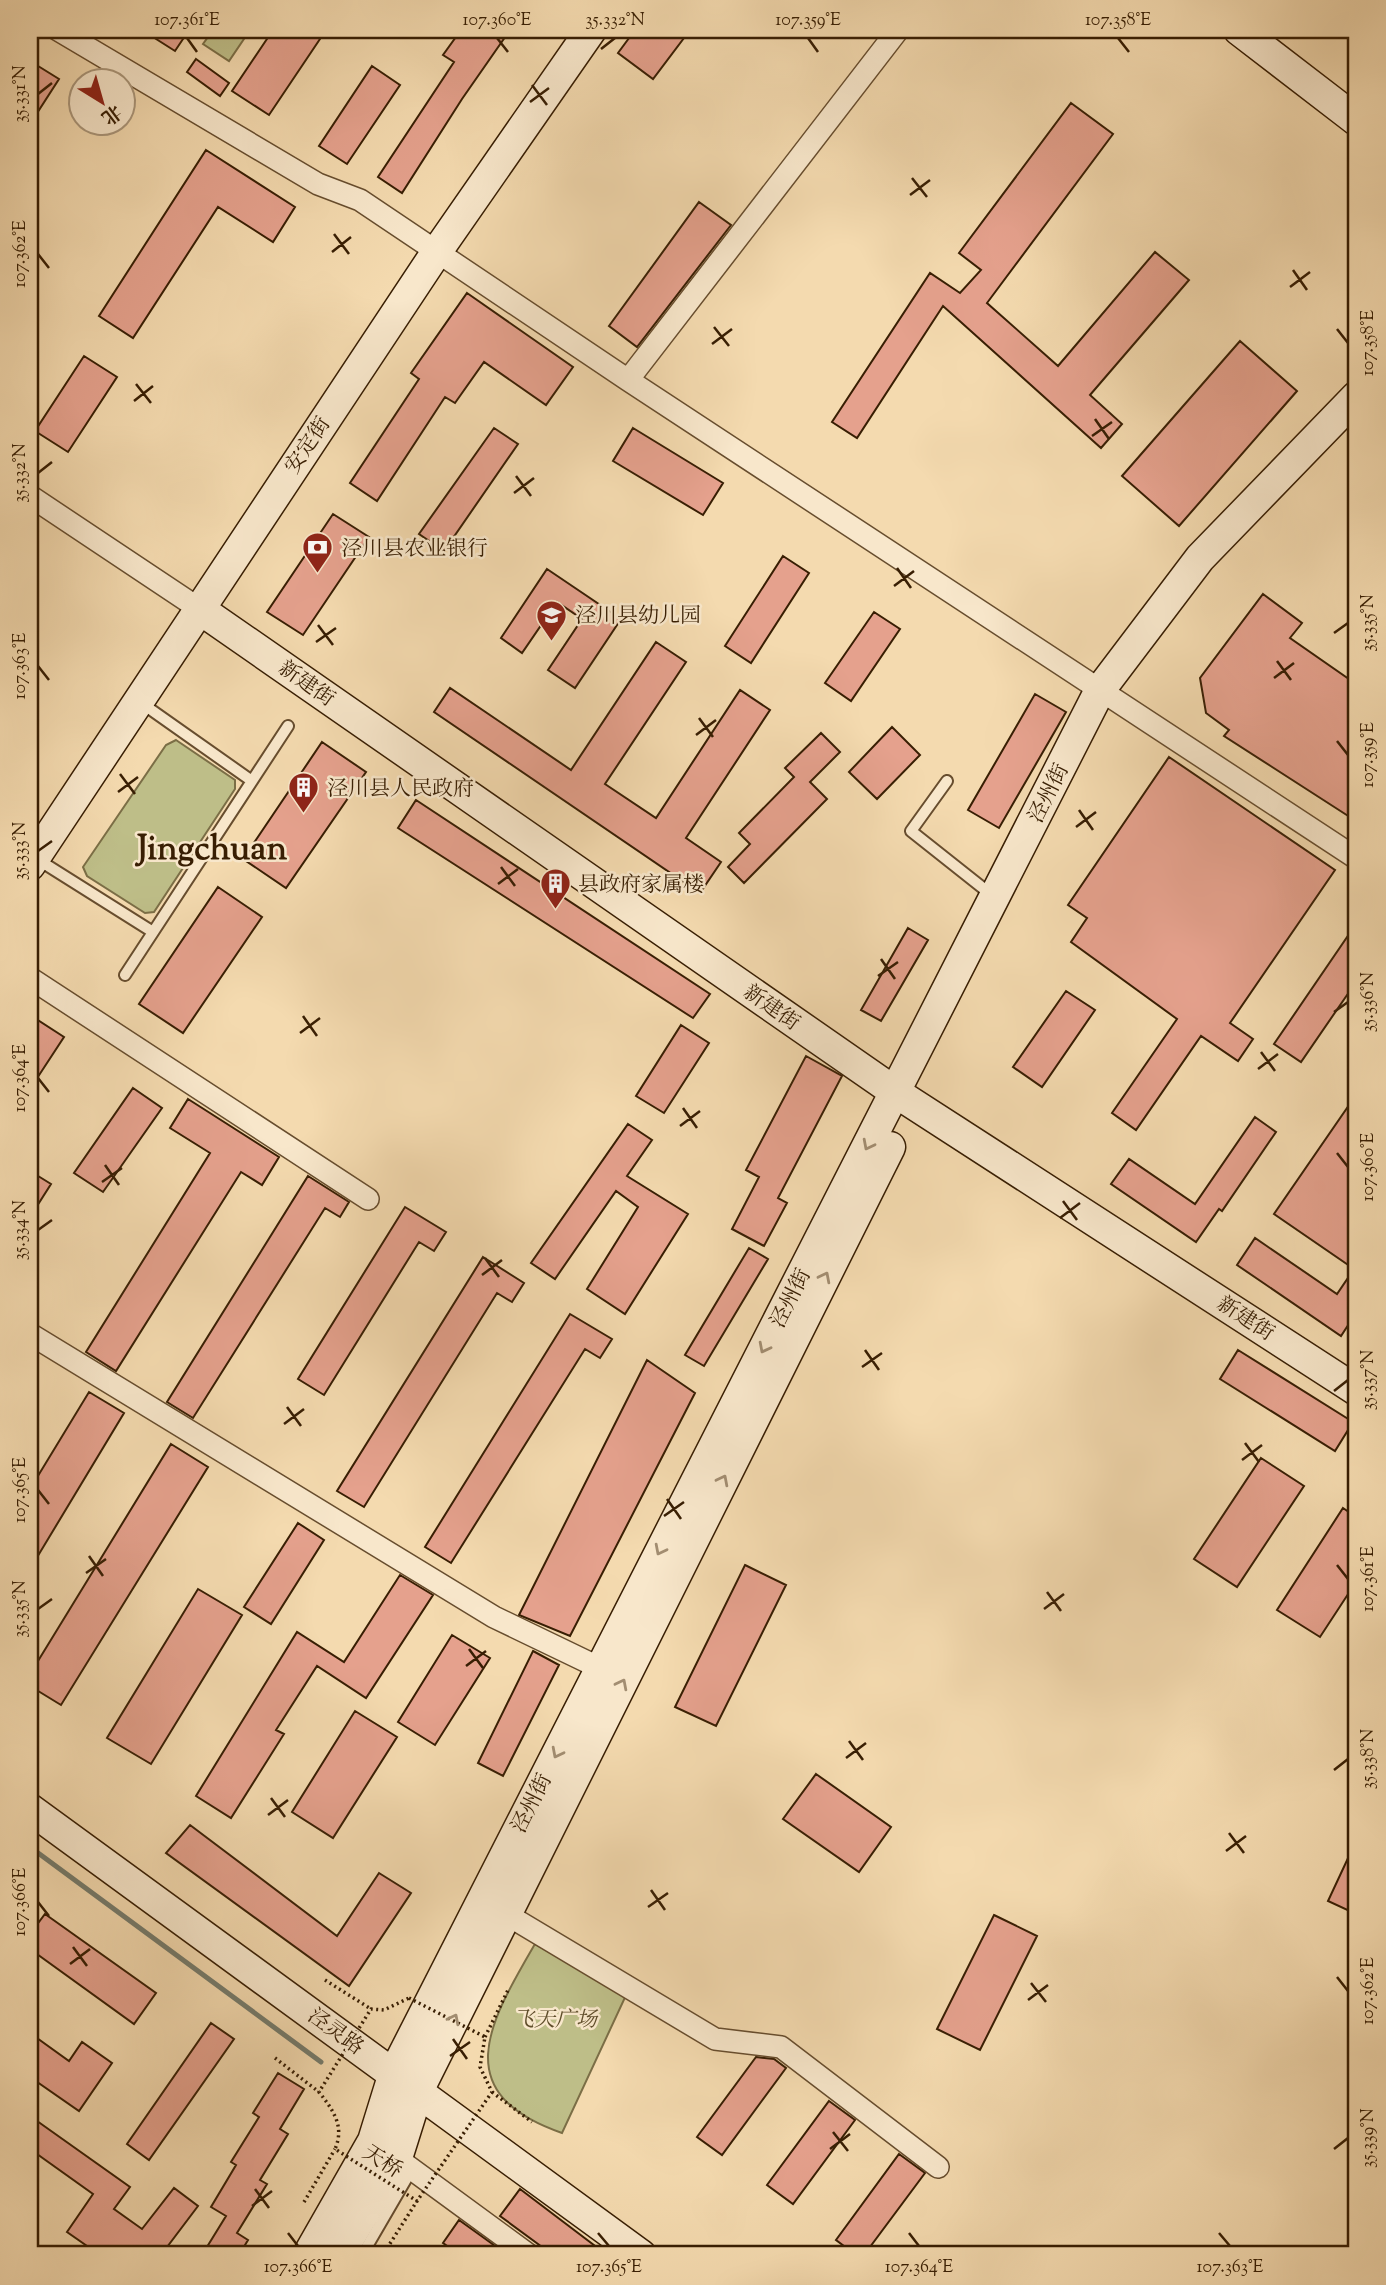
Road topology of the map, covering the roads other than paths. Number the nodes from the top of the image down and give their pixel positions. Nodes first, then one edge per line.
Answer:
1 (58, 30) edge
2 (591, 30) edge
3 (898, 30) edge
4 (1239, 30) edge
5 (1356, 120) edge
6 (438, 250) junction
7 (628, 380) junction
8 (1356, 397) edge
9 (1356, 425) edge
10 (30, 496) edge
11 (198, 608) junction
12 (1109, 695) junction
13 (137, 701) junction
14 (288, 726) dead end
15 (253, 781) junction
16 (947, 781) dead end
17 (1356, 858) edge
18 (32, 861) edge
19 (995, 897) junction
20 (153, 932) junction
21 (125, 975) dead end
22 (30, 978) edge
23 (904, 1097) junction
24 (368, 1199) dead end
25 (30, 1334) edge
26 (1356, 1390) edge
27 (600, 1668) junction
28 (30, 1809) edge
29 (506, 1914) junction
30 (394, 2073) junction
31 (418, 2091) junction
32 (373, 2141) junction
33 (404, 2164) junction
34 (938, 2167) dead end
35 (308, 2255) edge
36 (339, 2255) edge
37 (362, 2255) edge
38 (528, 2255) edge
39 (641, 2255) edge

1 - 6 street
2 - 6 main road, 安定街
3 - 7 street
4 - 5 main road
6 - 7 street
6 - 11 main road, 安定街
7 - 12 street
8 - 12 main road, 泾州街
9 - 12 main road, 泾州街
10 - 11 street
11 - 13 main road, 安定街
11 - 23 main road, 新建街
12 - 17 street
12 - 19 main road, 泾州街
12 - 23 main road, 泾州街
13 - 15 lane
13 - 18 main road, 安定街
14 - 15 lane
15 - 20 lane
16 - 19 lane
18 - 20 lane
19 - 23 main road, 泾州街
20 - 21 lane
22 - 24 street
23 - 26 main road, 新建街
23 -> 27 main road, 泾州街
29 -> 23 main road, 泾州街
25 - 27 street
27 -> 30 main road, 泾州街
28 - 30 main road, 泾灵路
31 -> 29 main road, 泾州街
29 - 34 street
30 - 31 main road, 泾灵路
30 - 32 main road, 泾州街
31 - 33 main road, 泾州街
31 - 39 main road, 泾灵路
32 - 33 street
32 - 35 main road, 泾州街
33 - 36 main road, 泾州街
33 - 37 lane
33 - 38 street

